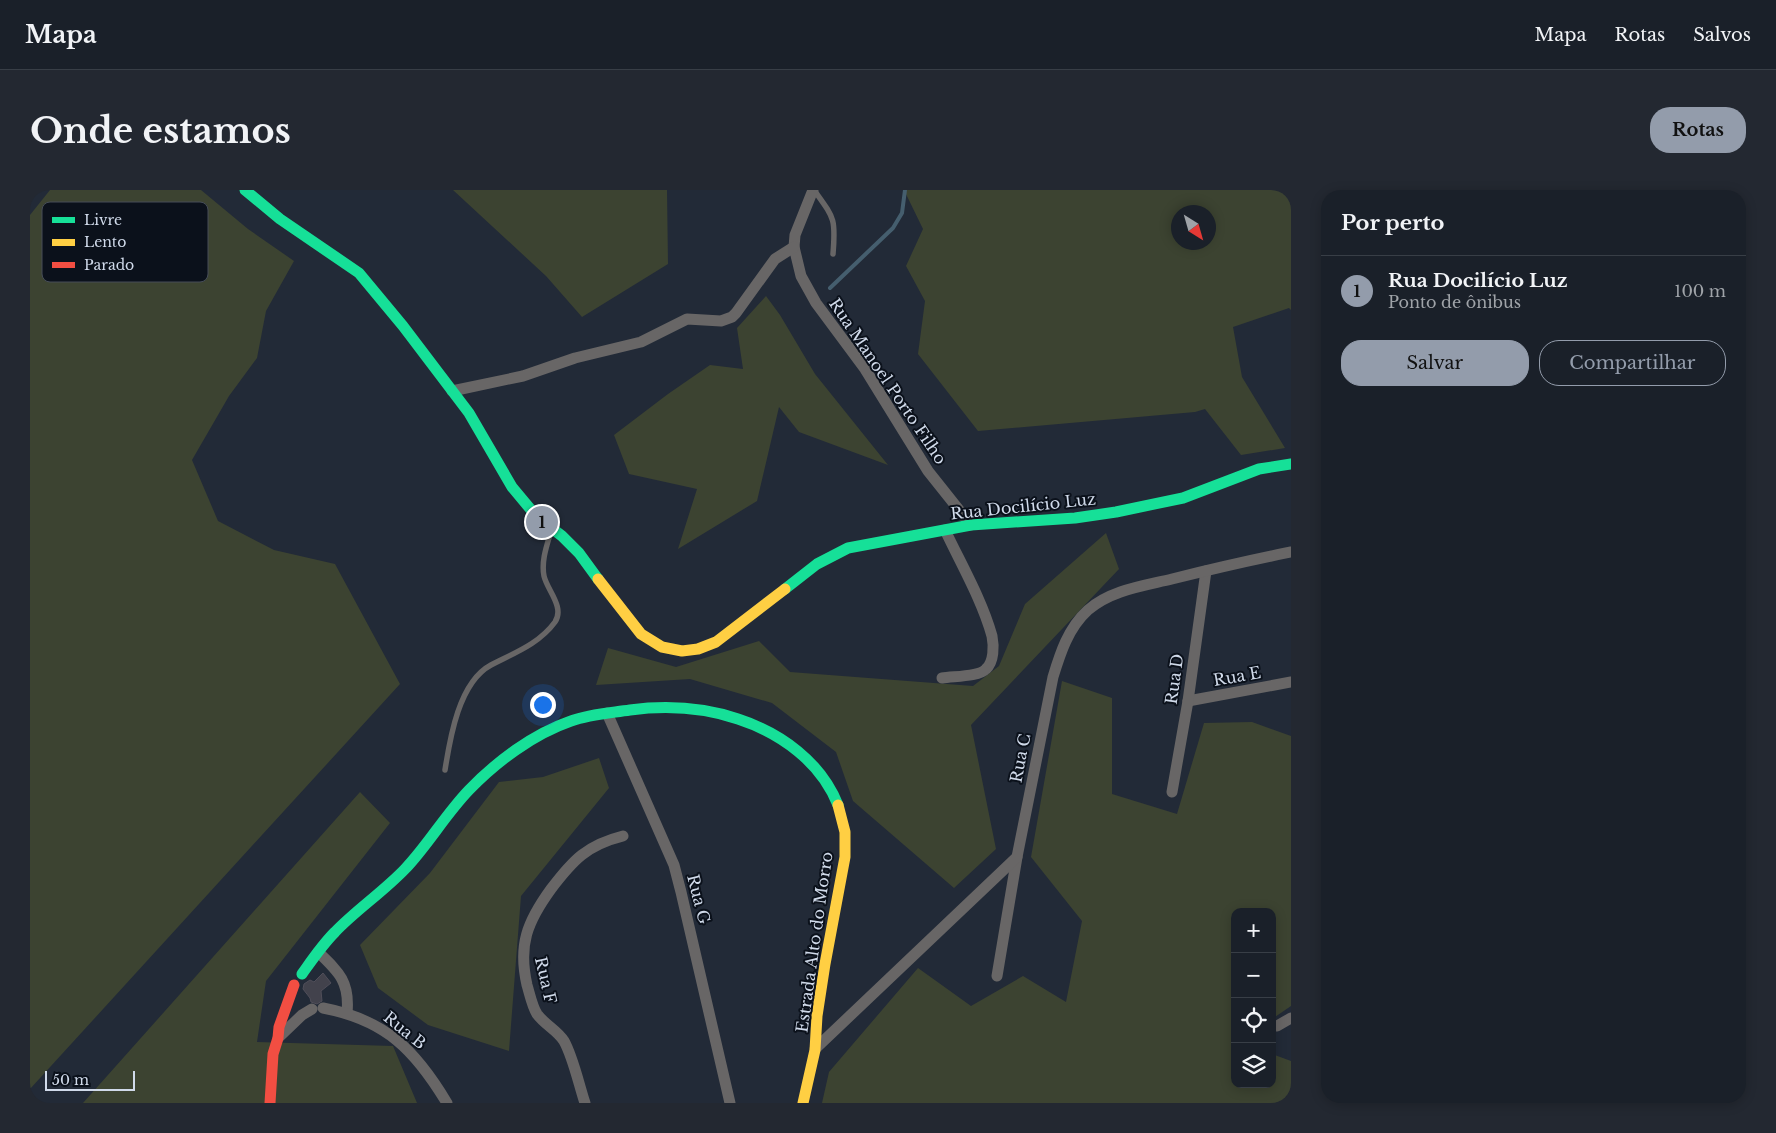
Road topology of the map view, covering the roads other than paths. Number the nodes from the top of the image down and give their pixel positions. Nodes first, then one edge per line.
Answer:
1 (245, 190) edge
2 (814, 190) edge
3 (794, 247) junction
4 (833, 254) dead end
5 (452, 391) junction
6 (1291, 464) edge
7 (971, 526) junction
8 (552, 528) junction
9 (944, 530) junction
10 (1291, 552) edge
11 (1206, 570) junction
12 (942, 678) dead end
13 (1291, 682) edge
14 (1188, 701) junction
15 (607, 713) junction
16 (445, 770) dead end
17 (1172, 792) dead end
18 (623, 836) dead end
19 (1017, 857) junction
20 (318, 952) junction
21 (302, 974) dead end
22 (997, 976) dead end
23 (294, 985) dead end
24 (347, 1013) junction
25 (1291, 1018) edge
26 (1277, 1026) dead end
27 (278, 1038) junction
28 (815, 1049) junction
29 (270, 1103) edge
30 (447, 1103) edge
31 (585, 1103) edge
32 (730, 1103) edge
33 (804, 1103) edge

1 - 5 main road, Rua Docilício Luz
2 - 3 street
2 - 4 lane
3 - 5 street
3 - 7 street, Rua Manoel Porto Filho
5 - 8 main road, Rua Docilício Luz
6 - 7 main road, Rua Docilício Luz
7 - 9 main road, Rua Docilício Luz
8 - 9 main road, Rua Docilício Luz
8 - 16 lane
9 - 12 street
10 - 11 street, Rua C
11 - 14 street, Rua D
11 - 19 street, Rua C
13 - 14 street, Rua E
14 - 17 street, Rua D
15 - 20 main road, Estrada Alto do Morro
15 - 28 main road, Estrada Alto do Morro
15 - 32 street, Rua G
18 - 31 street, Rua F
19 - 22 street, Rua C
19 - 28 street
20 - 21 main road, Estrada Alto do Morro
20 - 24 street
23 - 27 main road
24 - 27 street, Rua B
24 - 30 street, Rua B
25 - 26 street
27 - 29 main road
28 - 33 main road, Estrada Alto do Morro

